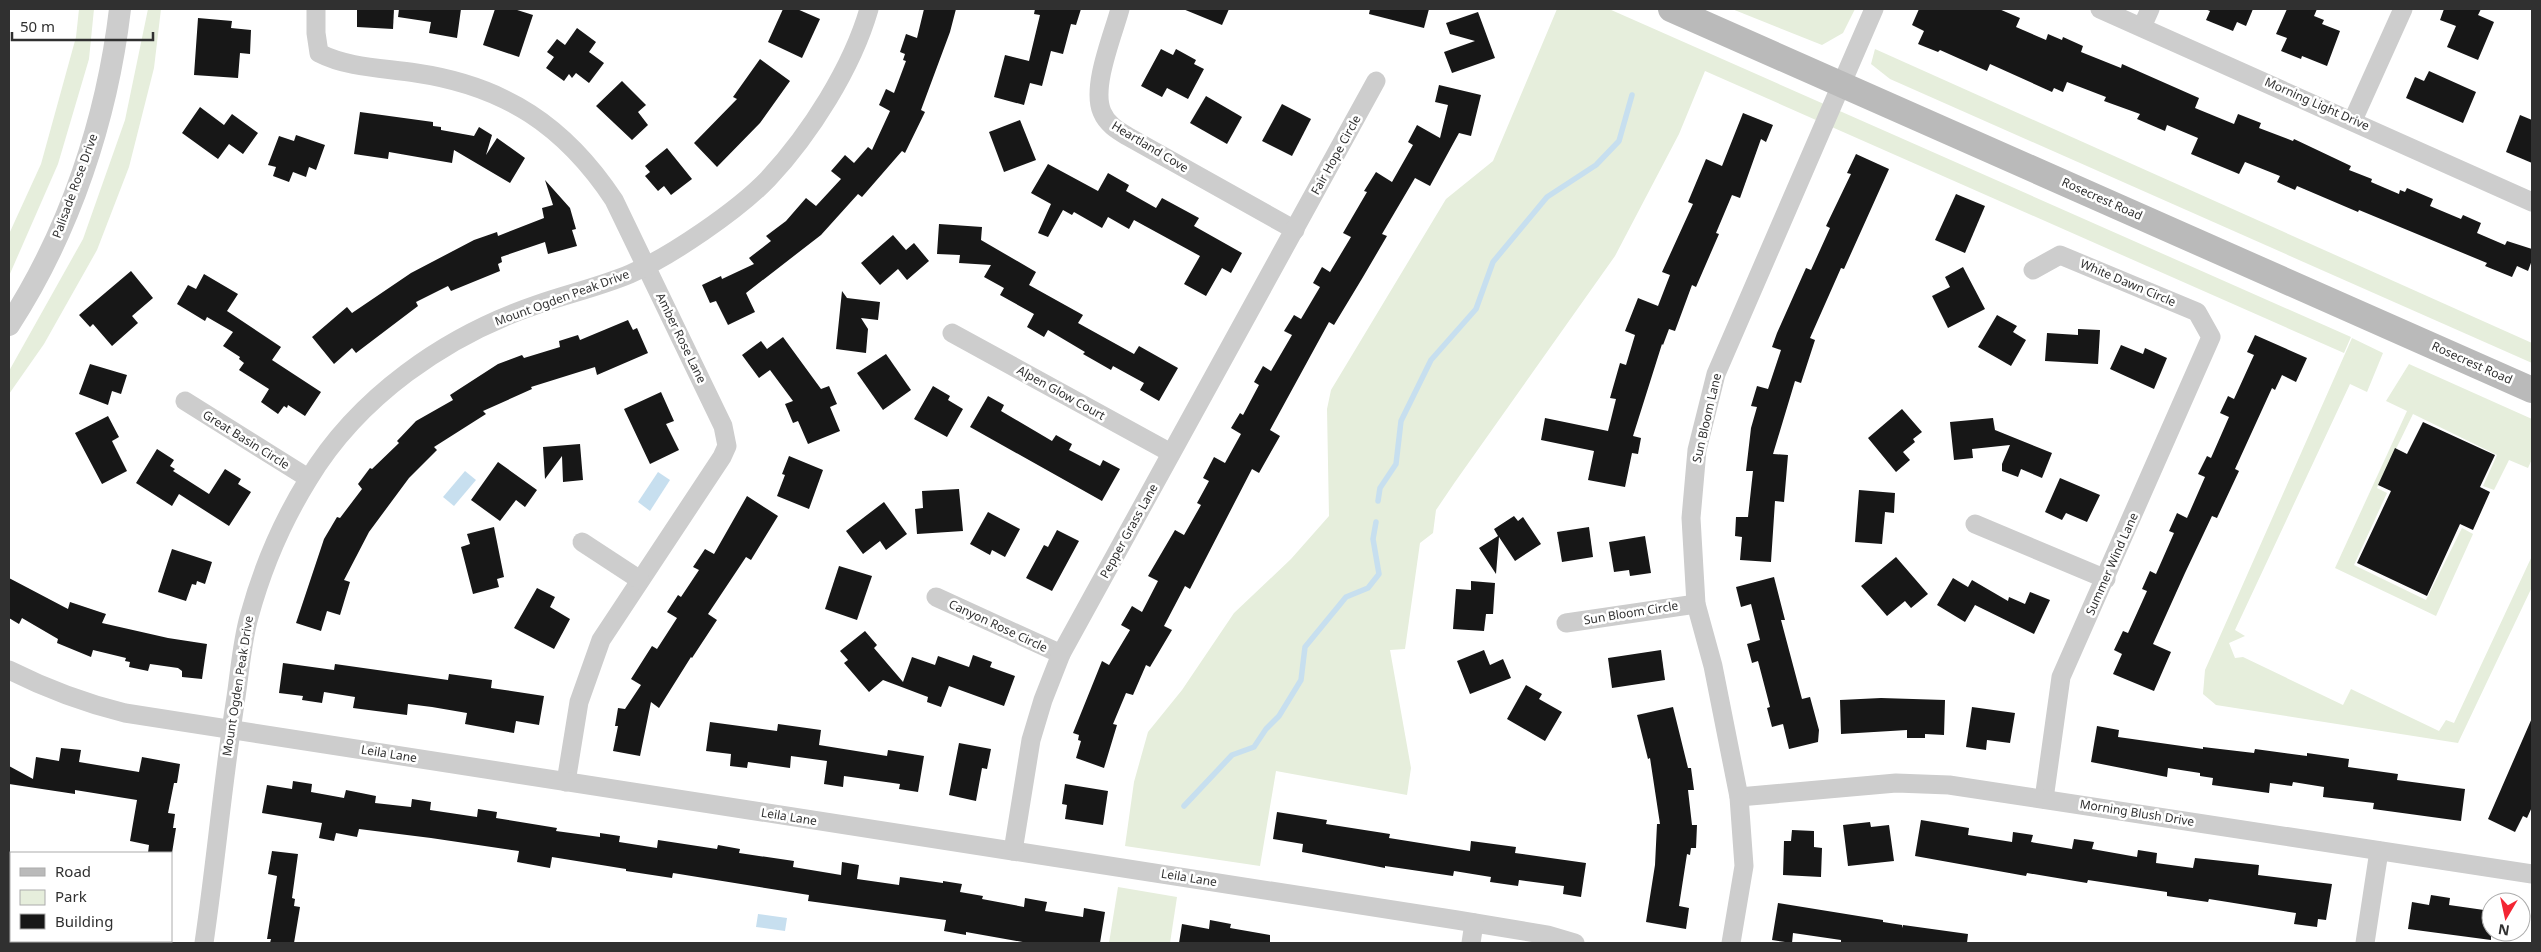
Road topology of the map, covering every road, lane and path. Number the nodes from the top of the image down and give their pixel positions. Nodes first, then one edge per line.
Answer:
1 (120, 9) edge
2 (316, 9) edge
3 (869, 9) edge
4 (1120, 9) edge
5 (1670, 9) edge
6 (1874, 9) edge
7 (2100, 9) edge
8 (2150, 9) edge
9 (2403, 9) edge
10 (2142, 27) junction
11 (1376, 81) dead end
12 (1840, 84) junction
13 (2354, 120) junction
14 (2532, 202) edge
15 (1295, 230) junction
16 (647, 266) junction
17 (2033, 270) dead end
18 (9, 325) edge
19 (952, 333) dead end
20 (2211, 337) joint
21 (2532, 390) edge
22 (185, 401) dead end
23 (1171, 454) junction
24 (308, 478) junction
25 (1975, 524) dead end
26 (582, 542) dead end
27 (2106, 579) junction
28 (640, 580) junction
29 (936, 597) dead end
30 (1696, 604) junction
31 (1566, 623) dead end
32 (1061, 654) junction
33 (9, 670) edge
34 (231, 729) junction
35 (566, 782) junction
36 (1739, 797) junction
37 (2044, 799) junction
38 (1013, 851) junction
39 (2379, 851) junction
40 (2532, 874) edge
41 (1474, 923) junction
42 (204, 943) edge
43 (1471, 943) edge
44 (1575, 943) edge
45 (1731, 943) edge
46 (2365, 943) edge

1 - 18 street, Palisade Rose Drive
2 - 16 street, Amber Rose Lane
3 - 16 street, Mount Ogden Peak Drive
4 - 15 street, Heartland Cove
5 - 12 main road, Rosecrest Road
6 - 12 street, Sun Bloom Lane
7 - 10 street, Morning Light Drive
8 - 10 street
9 - 13 street
10 - 13 street, Morning Light Drive
11 - 15 street, Fair Hope Circle
12 - 21 main road, Rosecrest Road
12 - 30 street, Sun Bloom Lane
13 - 14 street, Morning Light Drive
15 - 23 street, Pepper Grass Lane
16 - 24 street, Mount Ogden Peak Drive
16 - 28 street, Amber Rose Lane
17 - 20 street, White Dawn Circle
19 - 23 street, Alpen Glow Court
20 - 27 street, Summer Wind Lane
22 - 24 street, Great Basin Circle
23 - 32 street, Pepper Grass Lane
24 - 34 street, Mount Ogden Peak Drive
25 - 27 street
26 - 28 street
27 - 37 street, Summer Wind Lane
28 - 35 street, Amber Rose Lane
29 - 32 street, Canyon Rose Circle
30 - 31 street, Sun Bloom Circle
30 - 36 street, Sun Bloom Lane
32 - 38 street, Pepper Grass Lane
33 - 34 street, Leila Lane
34 - 35 street, Leila Lane
34 - 42 street, Mount Ogden Peak Drive
35 - 38 street, Leila Lane
36 - 37 street, Morning Blush Drive
36 - 45 street, Sun Bloom Lane
37 - 39 street, Morning Blush Drive
38 - 41 street, Leila Lane
39 - 40 street, Morning Blush Drive
39 - 46 street
41 - 43 street
41 - 44 street, Leila Lane

